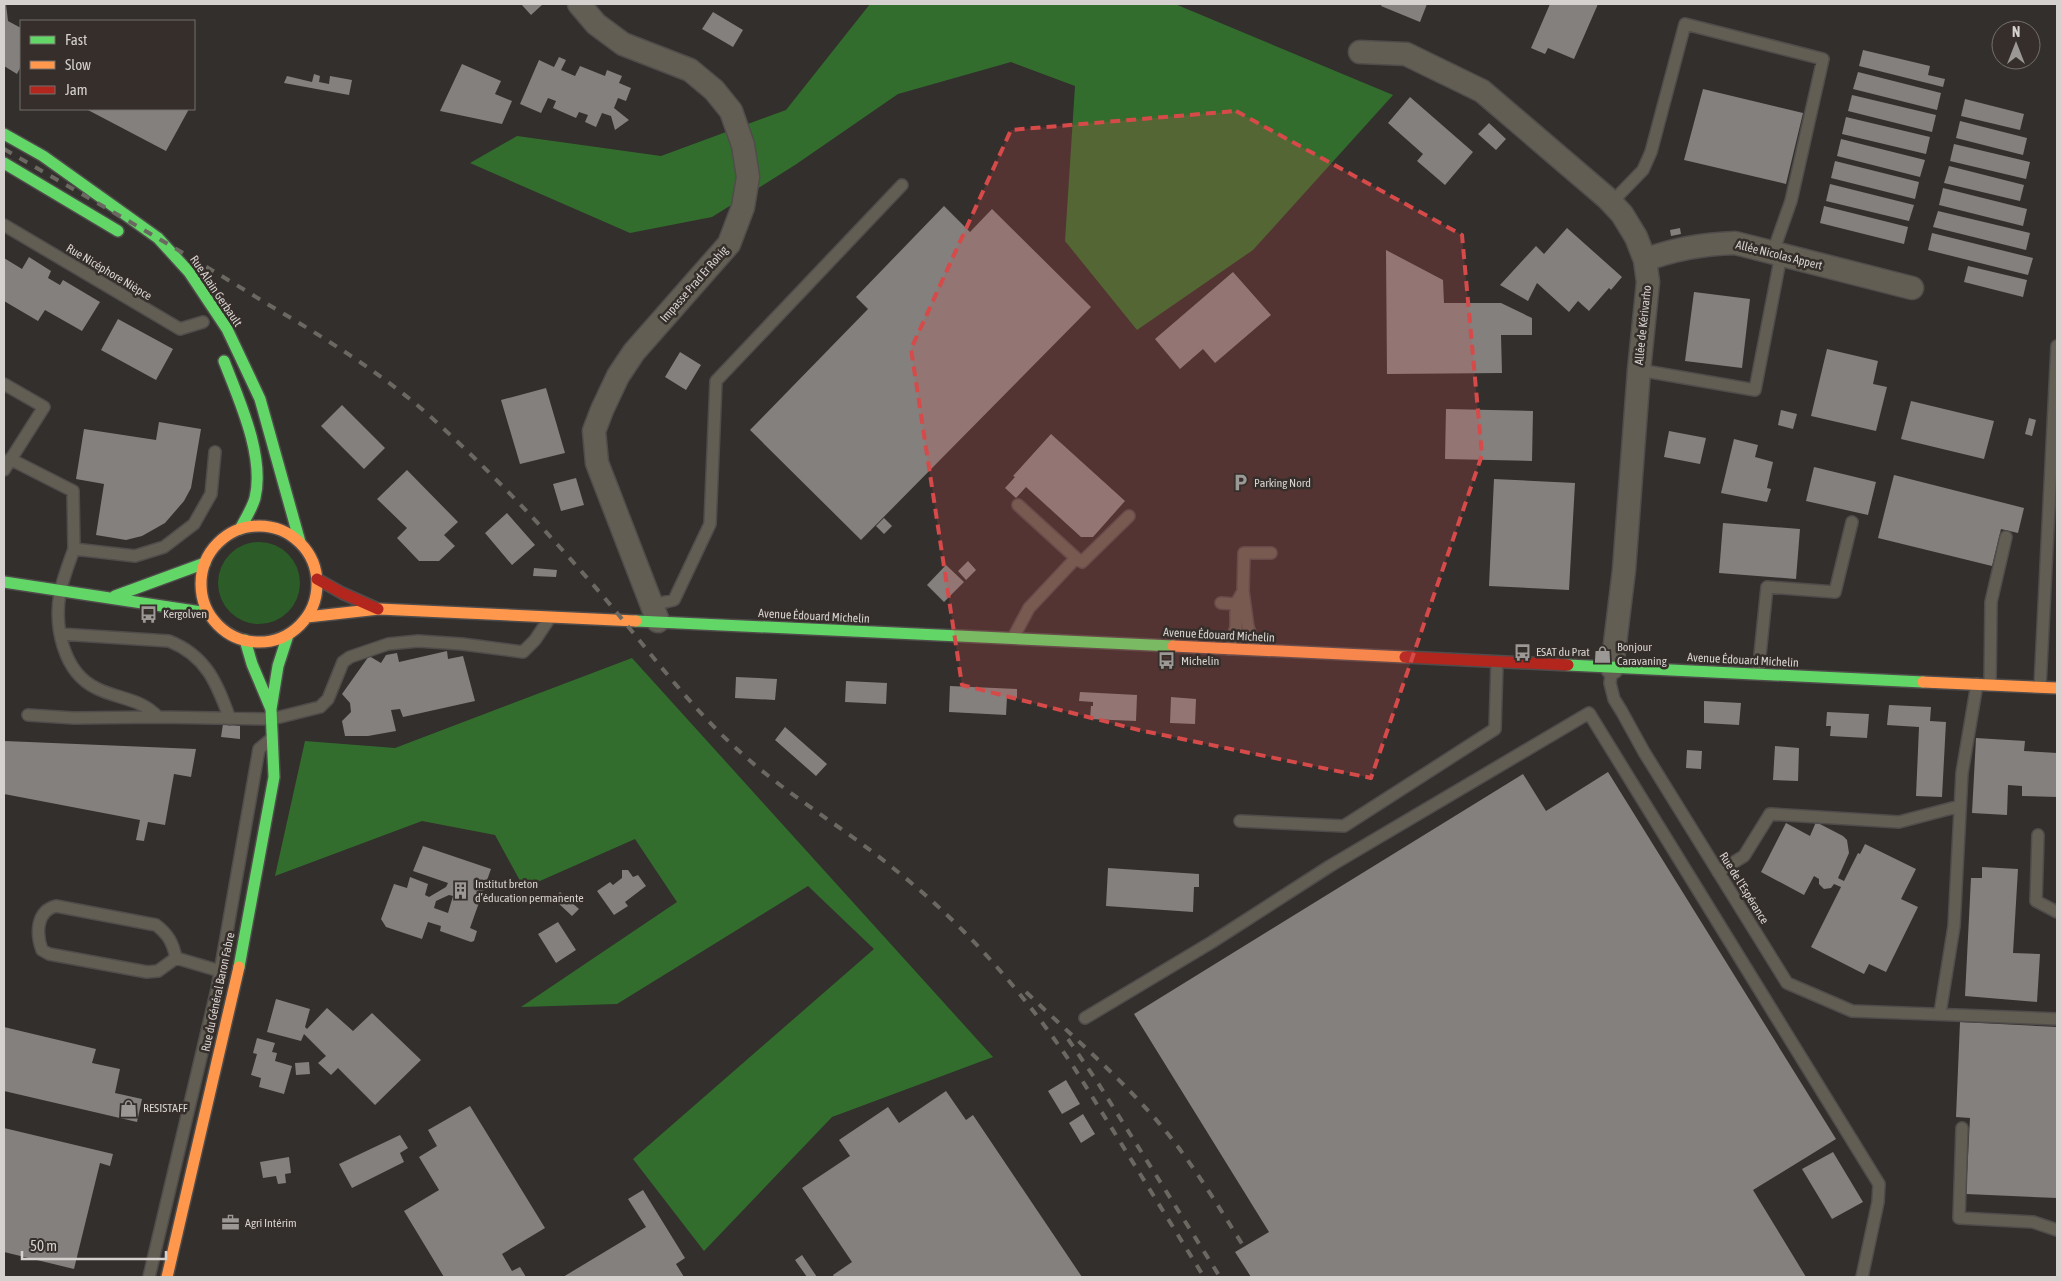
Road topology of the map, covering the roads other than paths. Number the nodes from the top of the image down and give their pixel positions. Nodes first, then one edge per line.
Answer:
1 (579, 4) edge
2 (1360, 52) dead end
3 (4, 134) edge
4 (4, 163) edge
5 (902, 185) dead end
6 (1612, 203) junction
7 (4, 225) edge
8 (128, 238) dead end
9 (1777, 254) junction
10 (1645, 260) junction
11 (1912, 288) dead end
12 (203, 322) dead end
13 (2057, 346) edge
14 (220, 353) dead end
15 (1639, 370) junction
16 (4, 384) edge
17 (215, 452) dead end
18 (10, 459) junction
19 (4, 470) edge
20 (1018, 505) dead end
21 (1129, 516) dead end
22 (1852, 522) dead end
23 (240, 529) junction
24 (2006, 537) dead end
25 (300, 542) junction
26 (74, 549) junction
27 (1272, 553) dead end
28 (1076, 558) junction
29 (205, 563) junction
30 (317, 579) junction
31 (4, 582) edge
32 (60, 591) junction
33 (1243, 591) junction
34 (111, 597) junction
35 (1221, 603) dead end
36 (1236, 604) junction
37 (379, 609) junction
38 (208, 612) junction
39 (655, 613) junction
40 (307, 617) junction
41 (550, 617) junction
42 (60, 634) junction
43 (288, 635) junction
44 (245, 640) junction
45 (1012, 640) junction
46 (1229, 649) junction
47 (1257, 651) junction
48 (1497, 663) junction
49 (1612, 668) junction
50 (1758, 674) junction
51 (1977, 684) junction
52 (1990, 684) junction
53 (2040, 687) junction
54 (2057, 688) edge
55 (272, 714) junction
56 (28, 715) dead end
57 (158, 716) junction
58 (230, 719) junction
59 (273, 737) junction
60 (1960, 806) junction
61 (1240, 821) dead end
62 (2038, 835) dead end
63 (1718, 872) junction
64 (2057, 912) edge
65 (176, 958) junction
66 (220, 971) junction
67 (1940, 1013) junction
68 (1084, 1018) dead end
69 (2057, 1019) edge
70 (1962, 1128) dead end
71 (2057, 1230) edge
72 (149, 1277) edge
73 (167, 1277) edge
74 (1862, 1277) edge

1 - 39 street, Impasse Prad Er Rohig
2 - 6 street, Allée de Kérivarho
3 - 25 main road, Rue Alain Gerbault
4 - 8 main road
5 - 39 lane
6 - 9 lane
6 - 10 street, Allée de Kérivarho
7 - 12 lane, Rue Nicéphore Nièpce
9 - 10 street, Allée Nicolas Appert
9 - 11 street, Allée Nicolas Appert
9 - 15 lane
10 - 15 street, Allée de Kérivarho
13 - 53 lane
14 - 23 main road
15 - 49 street, Allée de Kérivarho
16 - 18 lane
17 - 26 lane
18 - 19 lane
18 - 26 lane
20 - 28 lane
21 - 28 lane
22 - 50 lane
23 - 25 main road
23 - 29 main road
24 - 52 lane
25 - 30 main road
26 - 32 lane
27 - 33 lane
28 - 45 lane
29 - 34 main road
29 - 38 main road
30 - 37 main road, Avenue Édouard Michelin
30 - 40 main road
31 - 32 main road
32 - 34 main road
32 - 42 lane
33 - 36 lane
33 - 47 lane
34 - 38 main road
35 - 36 lane
36 - 46 lane
37 - 40 main road, Avenue Édouard Michelin
37 - 41 main road, Avenue Édouard Michelin
38 - 44 main road
39 - 41 main road, Avenue Édouard Michelin
39 - 45 main road, Avenue Édouard Michelin
40 - 43 main road
41 - 55 lane
42 - 57 lane
42 - 58 lane
43 - 44 main road
43 - 55 main road, Rue du Général Baron Fabre
44 - 55 main road, Rue du Général Baron Fabre
45 - 46 main road, Avenue Édouard Michelin
46 - 47 main road, Avenue Édouard Michelin
47 - 48 main road, Avenue Édouard Michelin
48 - 49 main road, Avenue Édouard Michelin
48 - 61 lane
49 - 50 main road, Avenue Édouard Michelin
49 - 63 lane, Rue de l'Espérance
50 - 51 main road, Avenue Édouard Michelin
51 - 52 main road, Avenue Édouard Michelin
51 - 60 lane
52 - 53 main road, Avenue Édouard Michelin
53 - 54 main road, Avenue Édouard Michelin
55 - 58 lane
55 - 59 main road, Rue du Général Baron Fabre
56 - 57 lane
57 - 58 lane
59 - 66 lane
59 - 73 main road, Rue du Général Baron Fabre
60 - 63 lane
60 - 67 lane
62 - 64 lane
63 - 67 lane, Rue de l'Espérance
65 - 65 lane
65 - 66 lane
66 - 72 lane
67 - 69 lane, Rue de l'Espérance
68 - 74 lane
70 - 71 lane

